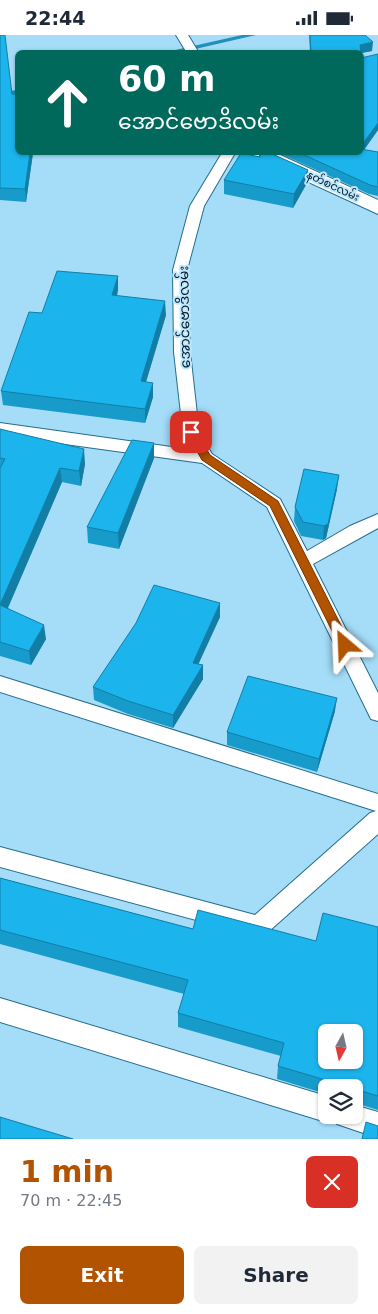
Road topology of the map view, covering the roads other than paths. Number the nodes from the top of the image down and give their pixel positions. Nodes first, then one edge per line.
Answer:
1 (182, 35) edge
2 (191, 50) edge
3 (227, 155) edge
4 (265, 155) edge
5 (378, 207) edge
6 (0, 429) edge
7 (206, 458) junction
8 (378, 520) edge
9 (304, 561) junction
10 (0, 684) edge
11 (378, 713) edge
12 (378, 803) edge
13 (378, 820) edge
14 (0, 857) edge
15 (0, 1010) edge
16 (318, 1107) edge
17 (363, 1120) edge
18 (378, 1125) edge

1 - 2 lane
3 - 7 lane, အောင်ဗောဒိလမ်း
4 - 5 street, နတ်စင်လမ်း
6 - 7 lane
7 - 9 lane
8 - 9 lane
9 - 11 lane
10 - 12 lane
13 - 14 lane
15 - 16 lane
17 - 18 lane

